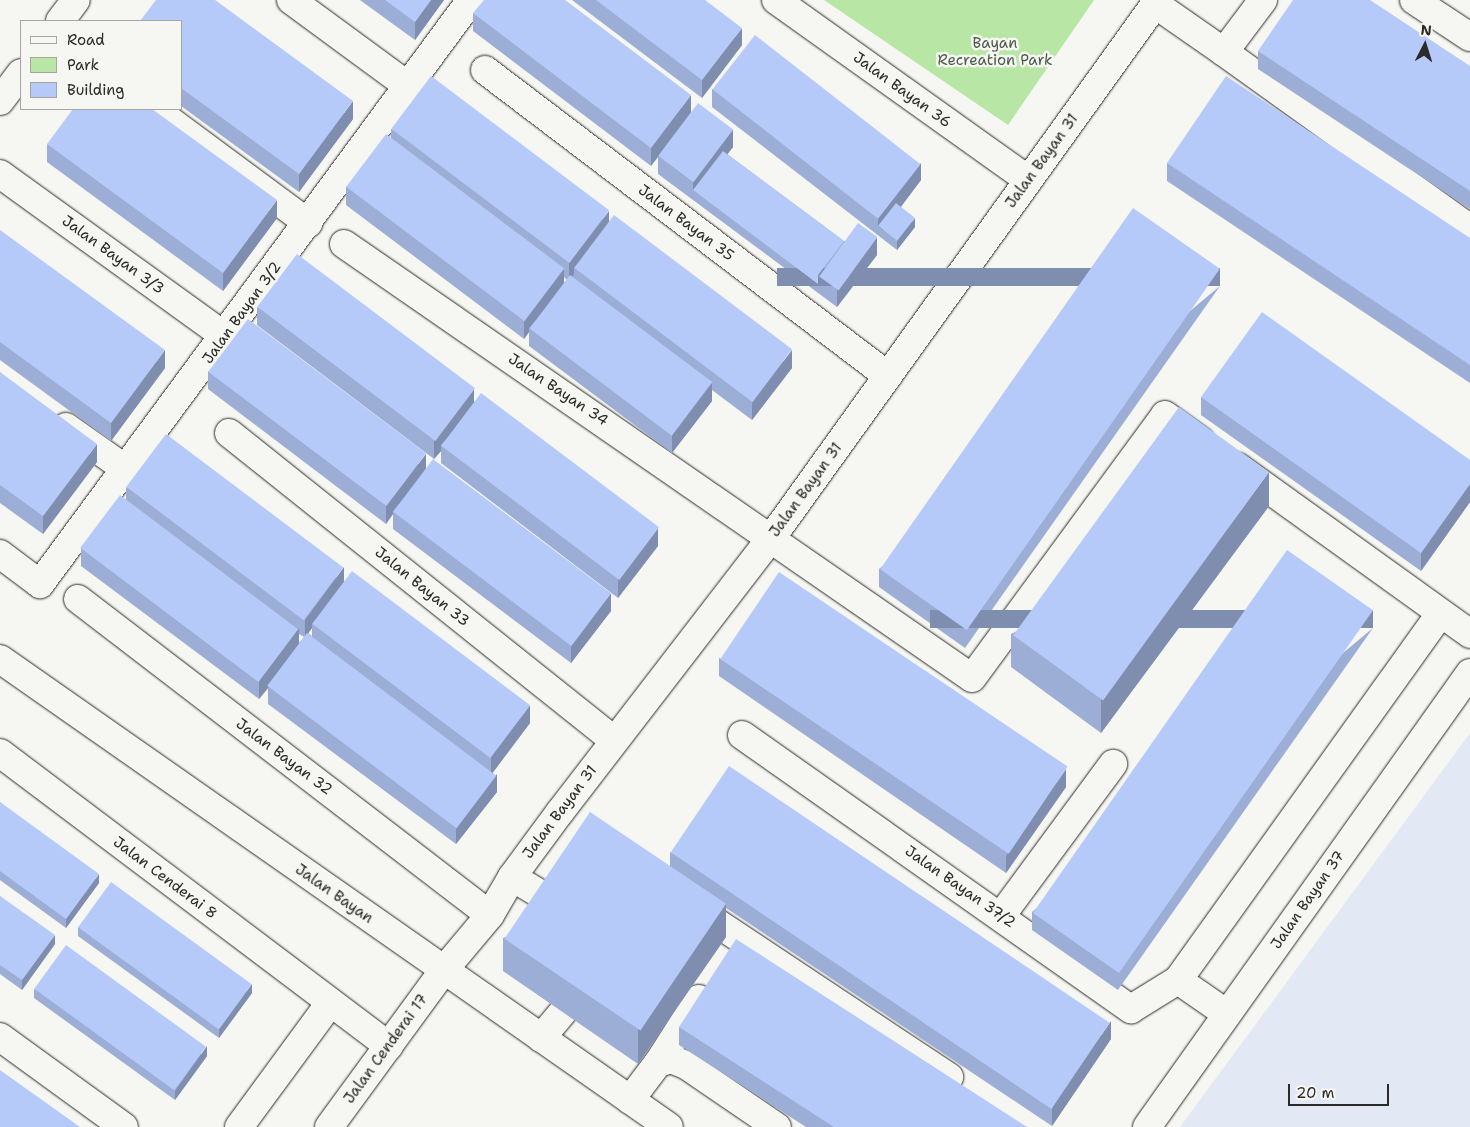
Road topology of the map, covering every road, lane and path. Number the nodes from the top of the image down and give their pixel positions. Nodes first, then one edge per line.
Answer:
1 (76, 0) edge
2 (291, 0) edge
3 (471, 0) edge
4 (776, 0) edge
5 (1263, 0) edge
6 (1414, 0) edge
7 (1156, 2) edge
8 (61, 20) edge
9 (1470, 37) edge
10 (1224, 52) junction
11 (485, 70) dead end
12 (20, 74) edge
13 (408, 86) junction
14 (0, 101) edge
15 (155, 110) edge
16 (0, 174) edge
17 (1028, 180) junction
18 (308, 223) junction
19 (1470, 229) edge
20 (344, 244) dead end
21 (225, 336) junction
22 (888, 376) junction
23 (48, 413) edge
24 (229, 433) dead end
25 (127, 470) junction
26 (772, 537) junction
27 (0, 554) edge
28 (78, 599) dead end
29 (1435, 621) dead end
30 (1470, 634) edge
31 (0, 659) edge
32 (1470, 672) edge
33 (742, 735) dead end
34 (614, 740) junction
35 (0, 753) edge
36 (1113, 764) dead end
37 (560, 812) junction
38 (584, 829) edge
39 (512, 877) junction
40 (674, 893) edge
41 (552, 901) edge
42 (490, 915) junction
43 (1002, 916) junction
44 (443, 971) junction
45 (712, 980) edge
46 (1178, 980) junction
47 (330, 1003) junction
48 (564, 1012) dead end
49 (1227, 1014) junction
50 (0, 1037) edge
51 (541, 1038) junction
52 (389, 1046) junction
53 (658, 1062) junction
54 (968, 1089) edge
55 (630, 1100) junction
56 (124, 1127) edge
57 (239, 1127) edge
58 (329, 1127) edge
59 (669, 1127) edge
60 (777, 1127) edge
61 (1146, 1127) edge

1 - 8 street
2 - 13 street
3 - 13 street, Jalan Bayan 3/2
4 - 17 street, Jalan Bayan 36
5 - 10 street
6 - 9 street
7 - 10 street
7 - 17 street, Jalan Bayan 31
10 - 19 street
11 - 22 street, Jalan Bayan 35
12 - 14 street
13 - 18 street, Jalan Bayan 3/2
15 - 18 street
16 - 21 street, Jalan Bayan 3/3
17 - 22 street, Jalan Bayan 31
18 - 21 street, Jalan Bayan 3/2
20 - 26 street, Jalan Bayan 34
21 - 25 street, Jalan Bayan 3/2
22 - 26 street, Jalan Bayan 31
23 - 25 street
24 - 34 street, Jalan Bayan 33
25 - 27 street, Jalan Bayan 3/2
26 - 30 street, Jalan Bayan 34
26 - 34 street, Jalan Bayan 31
28 - 42 street, Jalan Bayan 32
29 - 46 street
31 - 44 street, Jalan Bayan
32 - 49 street, Jalan Bayan 37
33 - 43 street, Jalan Bayan 37/2
34 - 37 street, Jalan Bayan 31
35 - 47 street, Jalan Cenderai 8
36 - 43 street
37 - 38 street
37 - 39 street, Jalan Bayan 31
39 - 41 street
39 - 42 street, Jalan Bayan 31
40 - 54 street
42 - 44 street, Jalan Bayan 31
43 - 46 street, Jalan Bayan 37/2
44 - 51 street, Jalan Bayan
44 - 52 street, Jalan Cenderai 17
45 - 53 street
46 - 49 street
47 - 52 street, Jalan Cenderai 8
47 - 57 street
48 - 51 street
49 - 61 street, Jalan Bayan 37
50 - 56 street
51 - 55 street, Jalan Bayan
52 - 58 street, Jalan Cenderai 17
53 - 55 street
53 - 60 street
55 - 59 street, Jalan Bayan

